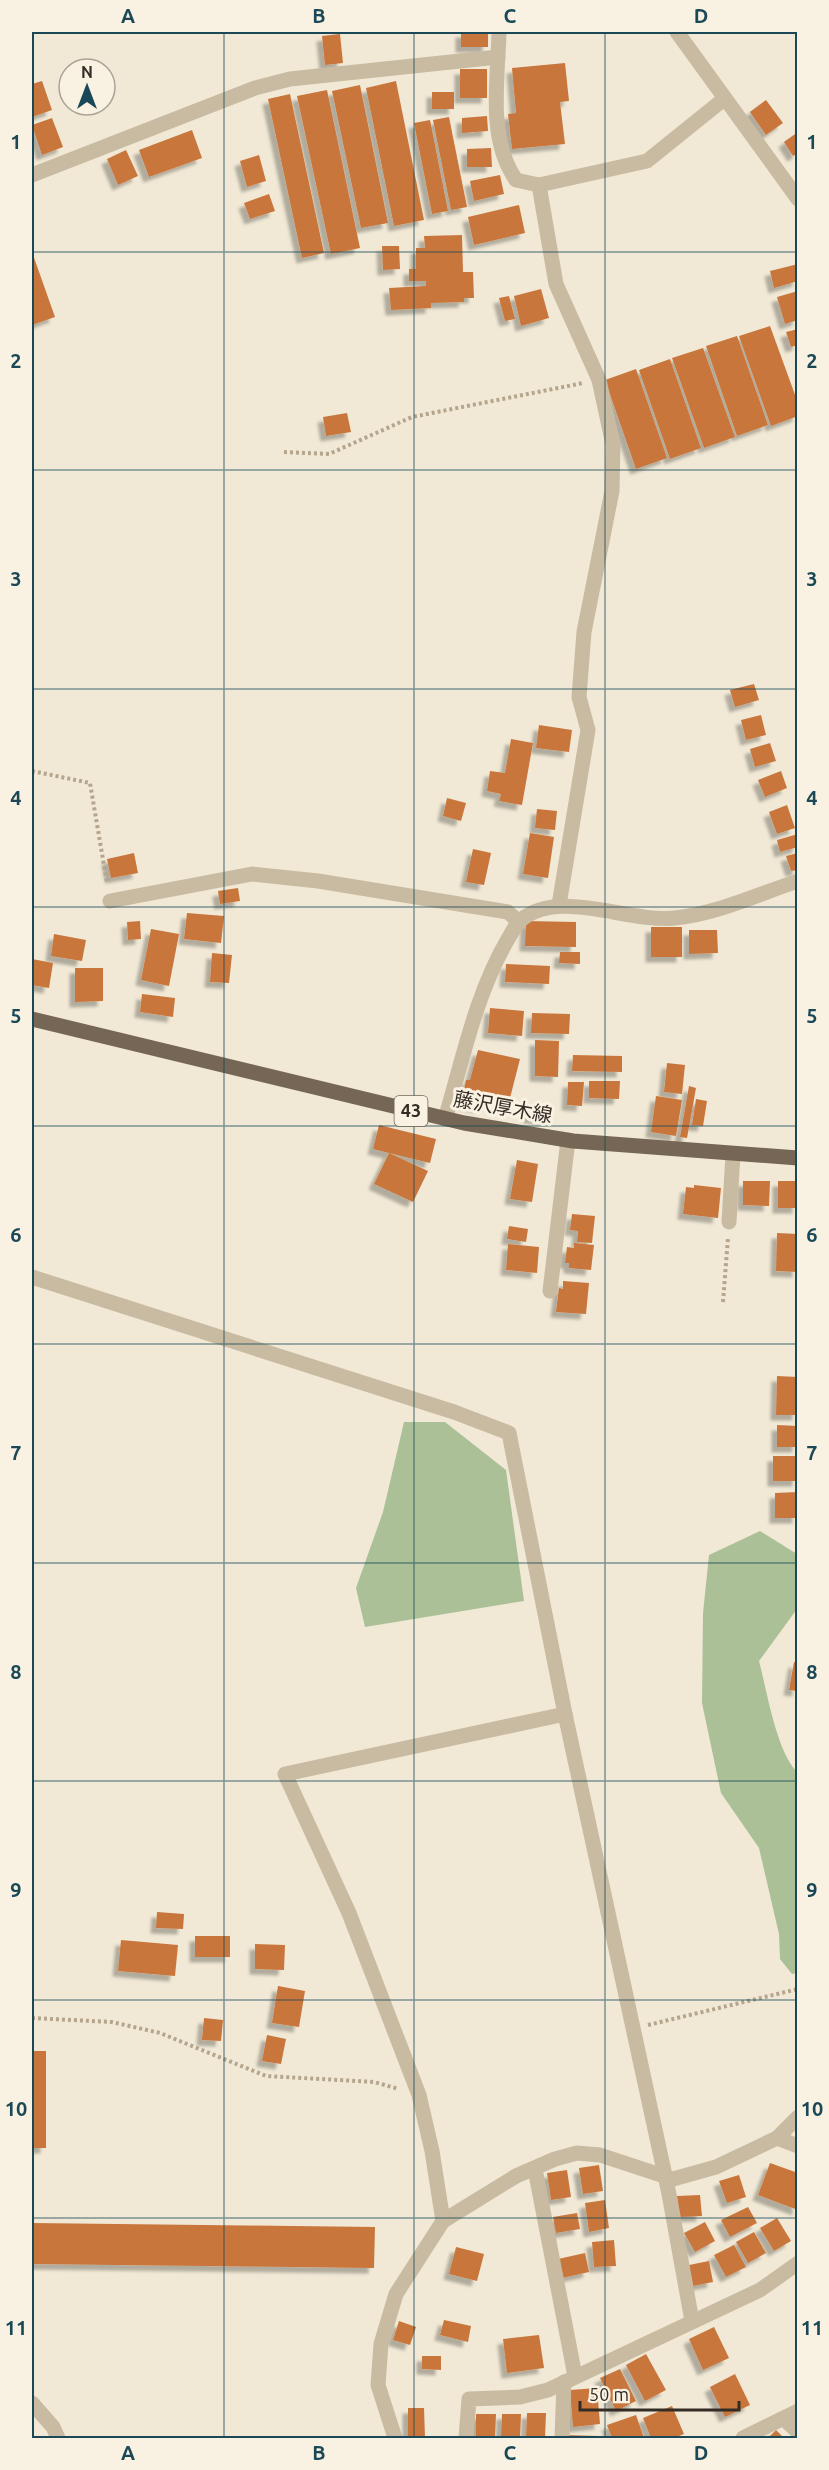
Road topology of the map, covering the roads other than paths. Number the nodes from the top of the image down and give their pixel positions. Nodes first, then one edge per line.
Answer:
1 (499, 32) edge
2 (677, 32) edge
3 (498, 57) junction
4 (724, 99) junction
5 (32, 175) edge
6 (539, 185) junction
7 (798, 199) edge
8 (798, 881) edge
9 (110, 901) road end
10 (559, 905) junction
11 (519, 922) junction
12 (32, 1019) edge
13 (445, 1119) junction
14 (568, 1140) junction
15 (733, 1154) junction
16 (798, 1158) edge
17 (729, 1222) road end
18 (32, 1277) edge
19 (550, 1291) dead end
20 (565, 1714) junction
21 (798, 2117) edge
22 (777, 2138) junction
23 (798, 2146) edge
24 (535, 2169) junction
25 (664, 2177) junction
26 (443, 2221) junction
27 (798, 2263) edge
28 (692, 2321) junction
29 (569, 2379) junction
30 (32, 2403) edge
31 (798, 2410) edge
32 (784, 2419) junction
33 (798, 2432) edge
34 (58, 2439) edge
35 (395, 2439) edge
36 (466, 2439) edge
37 (562, 2439) edge
38 (743, 2439) edge

1 - 3 street
2 - 4 street
3 - 5 street
3 - 6 street
4 - 6 street
4 - 7 street
6 - 10 street
8 - 10 street
9 - 11 street
10 - 11 street
11 - 13 street
12 - 13 main road, 藤沢厚木線 / 43
13 - 14 main road, 藤沢厚木線 / 43
14 - 15 main road, 藤沢厚木線 / 43
14 - 19 street
15 - 16 main road, 藤沢厚木線 / 43
15 - 17 street
18 - 20 street
20 - 25 street
20 - 26 street
21 - 22 street
22 - 23 street
22 - 25 street
24 - 25 street
24 - 26 street
24 - 29 street
25 - 28 street
26 - 35 street
27 - 28 street
28 - 29 street
29 - 36 street
29 - 37 street
30 - 34 street
31 - 32 street
32 - 33 street
32 - 38 street

